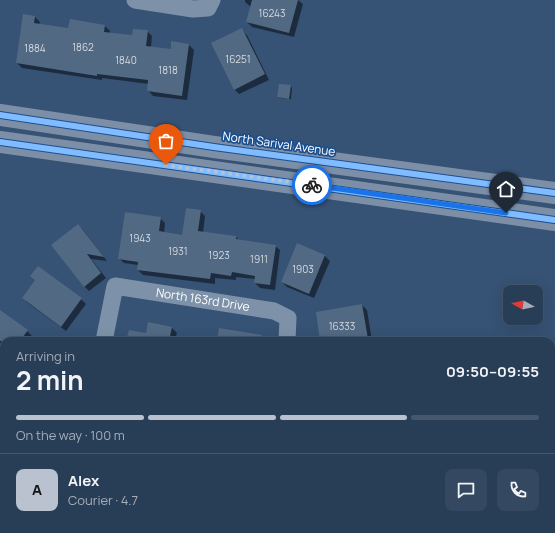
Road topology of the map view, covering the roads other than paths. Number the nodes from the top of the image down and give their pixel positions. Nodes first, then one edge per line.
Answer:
1 (135, 0) edge
2 (210, 4) edge
3 (0, 115) edge
4 (0, 142) edge
5 (555, 193) edge
6 (555, 220) edge
7 (105, 337) edge
8 (287, 337) edge

1 - 2 street
3 - 5 main road, North Sarival Avenue
4 - 6 main road
7 - 8 street, North 163rd Drive

